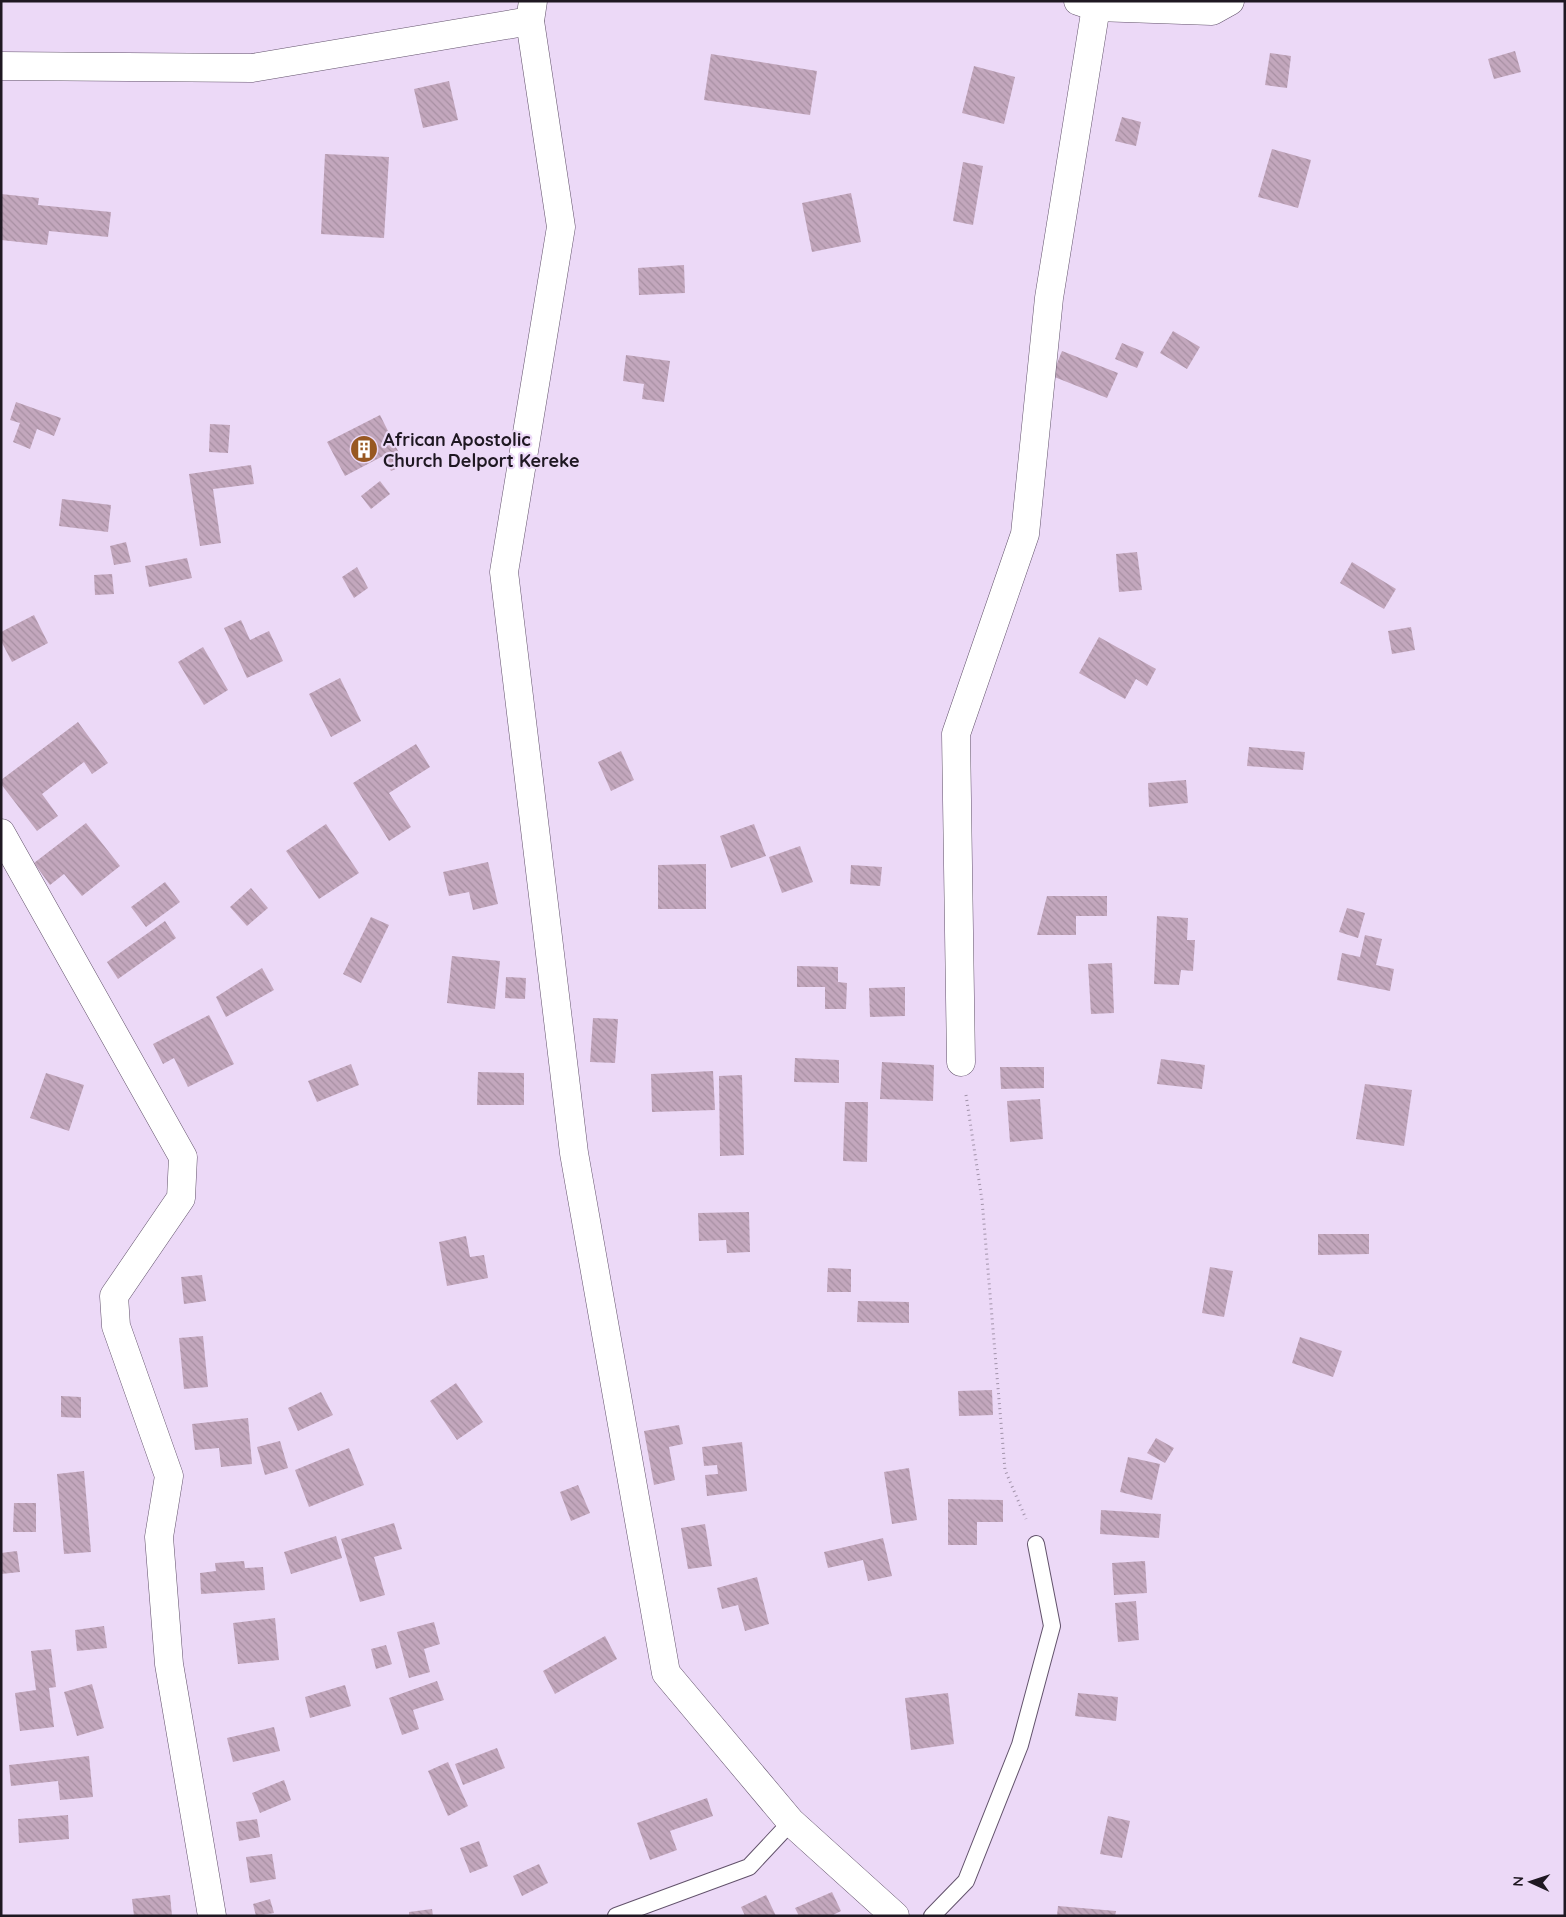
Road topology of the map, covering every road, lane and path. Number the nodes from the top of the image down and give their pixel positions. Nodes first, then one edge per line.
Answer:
1 (1230, 1) edge
2 (1087, 4) edge
3 (532, 11) edge
4 (3, 69) edge
5 (1, 833) edge
6 (961, 1062) joint
7 (1036, 1544) joint
8 (791, 1822) junction
9 (212, 1916) edge
10 (616, 1916) edge
11 (895, 1916) edge
12 (932, 1916) edge

1 - 2 street
2 - 6 street
3 - 4 street
3 - 8 street
5 - 9 street
6 - 7 path
7 - 12 lane
8 - 10 lane
8 - 11 street

